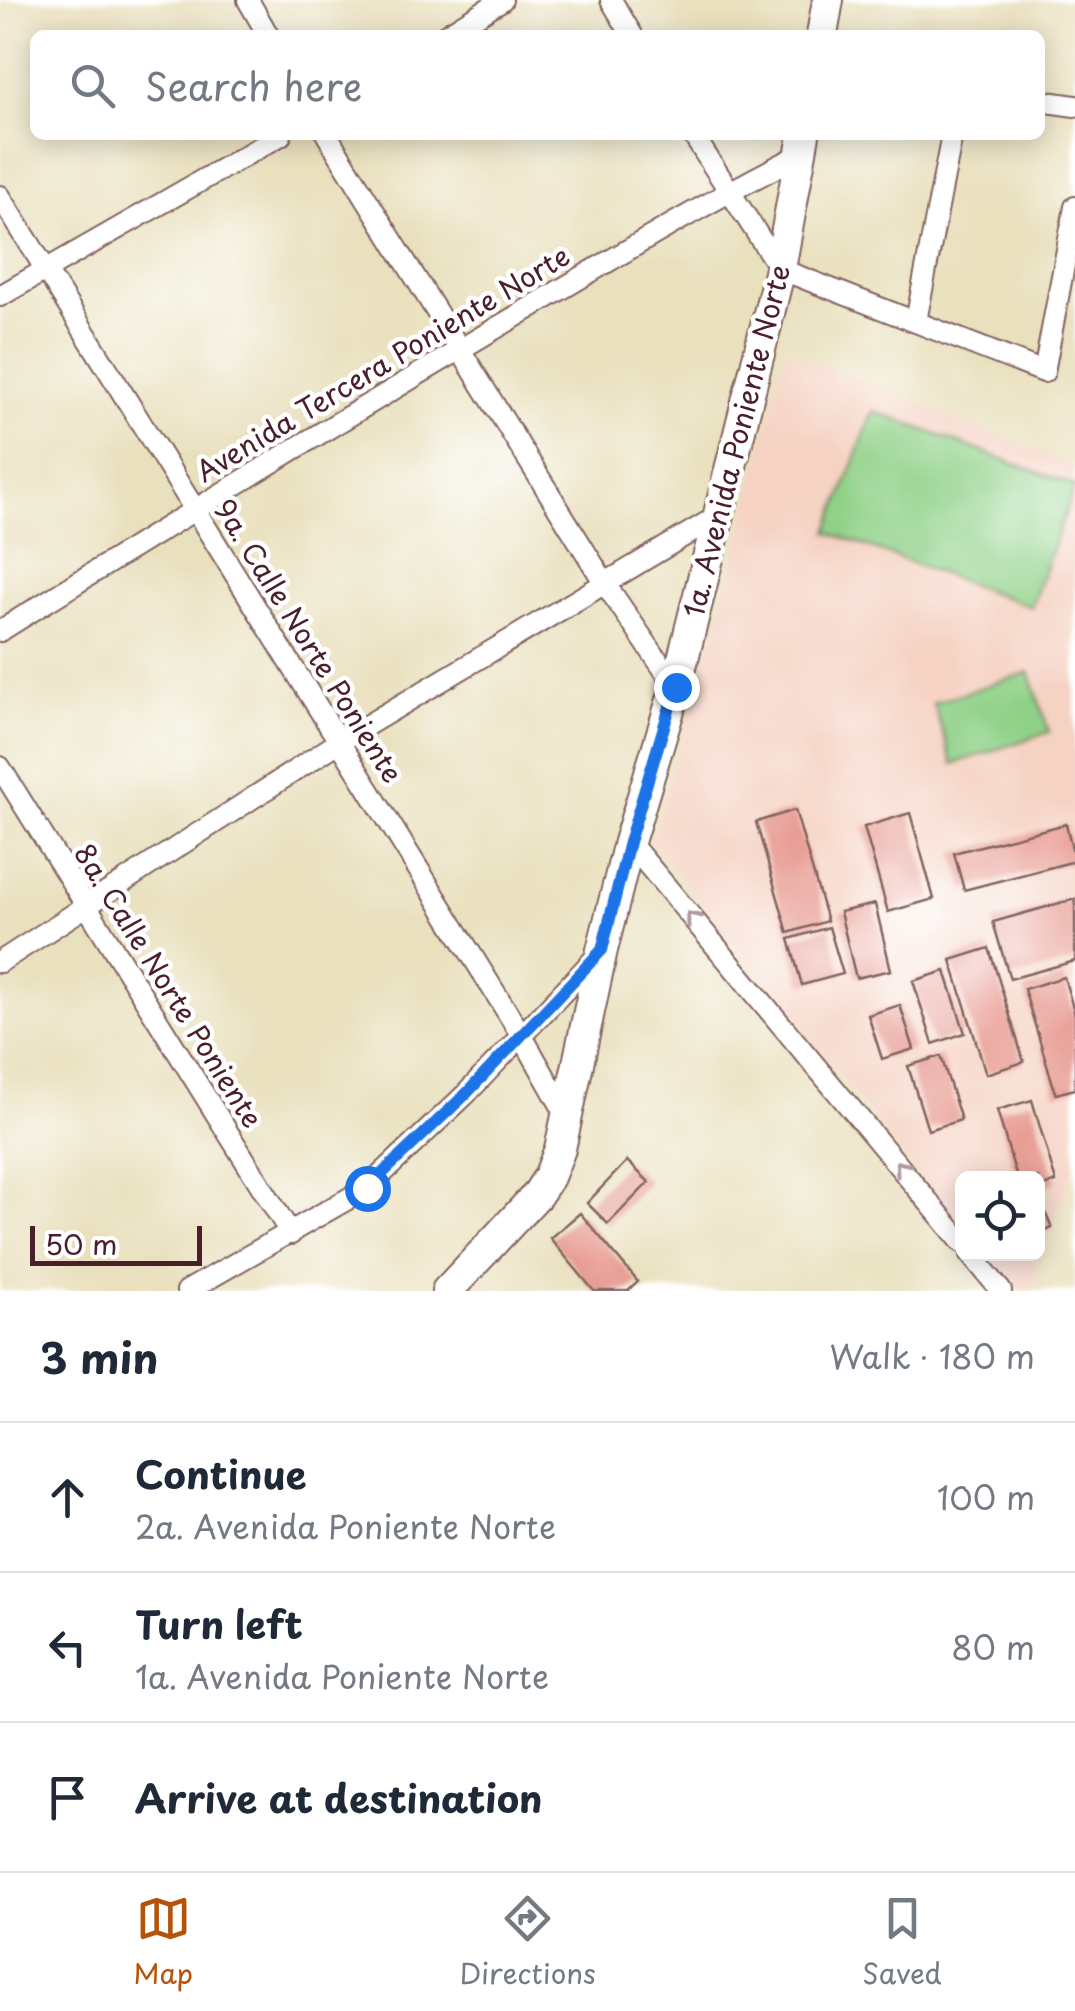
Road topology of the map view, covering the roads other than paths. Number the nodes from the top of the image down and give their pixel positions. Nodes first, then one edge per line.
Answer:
1 (248, 0) edge
2 (502, 0) edge
3 (611, 0) edge
4 (828, 0) edge
5 (265, 30) edge
6 (454, 30) edge
7 (629, 30) edge
8 (823, 30) edge
9 (1045, 102) edge
10 (1075, 106) edge
11 (272, 140) edge
12 (330, 140) edge
13 (696, 140) edge
14 (951, 140) edge
15 (802, 145) edge
16 (727, 191) junction
17 (0, 196) edge
18 (1075, 206) edge
19 (46, 269) junction
20 (780, 269) junction
21 (0, 296) edge
22 (916, 322) junction
23 (461, 349) junction
24 (193, 510) junction
25 (721, 514) junction
26 (604, 582) junction
27 (0, 630) edge
28 (676, 687) junction
29 (339, 742) junction
30 (0, 767) edge
31 (629, 842) junction
32 (86, 906) junction
33 (602, 950) junction
34 (0, 962) edge
35 (522, 1036) junction
36 (567, 1116) junction
37 (291, 1234) junction
38 (955, 1234) edge
39 (977, 1261) edge
40 (187, 1291) edge
41 (446, 1291) edge
42 (1001, 1291) edge

1 - 5 street
2 - 6 street
3 - 7 street
4 - 8 street
9 - 10 street
11 - 19 street
12 - 23 street
13 - 16 street
14 - 22 street
15 - 16 street, Avenida Tercera Poniente Norte
15 - 20 street, 1a. Avenida Poniente Norte
16 - 20 street
16 - 23 street, Avenida Tercera Poniente Norte
17 - 19 street, 9a. Calle Norte Poniente
18 - 22 street
19 - 21 street
19 - 24 street, 9a. Calle Norte Poniente
20 - 22 street
20 - 25 street, 1a. Avenida Poniente Norte
23 - 24 street, Avenida Tercera Poniente Norte
23 - 26 street
24 - 27 street, Avenida Tercera Poniente Norte
24 - 29 street, 9a. Calle Norte Poniente
25 - 26 street
25 - 28 street, 1a. Avenida Poniente Norte
26 - 28 street
26 - 29 street
28 - 31 street, 1a. Avenida Poniente Norte
29 - 32 street
29 - 35 street, 9a. Calle Norte Poniente
30 - 32 street, 8a. Calle Norte Poniente
31 - 33 street, 1a. Avenida Poniente Norte
38 -> 31 street
32 - 34 street
32 - 37 street, 8a. Calle Norte Poniente
33 - 35 street
33 - 36 street, 1a. Avenida Poniente Norte
35 - 36 street, 9a. Calle Norte Poniente
35 - 37 street
36 - 41 street, 1a. Avenida Poniente Norte
37 - 40 street
39 - 42 street

